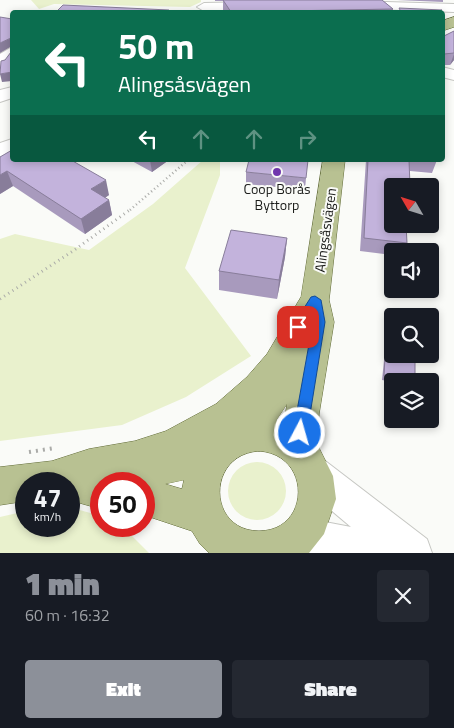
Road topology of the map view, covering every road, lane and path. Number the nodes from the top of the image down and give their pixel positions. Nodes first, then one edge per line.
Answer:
1 (374, 3) edge
2 (207, 5) edge
3 (275, 6) edge
4 (335, 6) edge
5 (454, 8) edge
6 (10, 54) edge
7 (0, 63) edge
8 (186, 162) edge
9 (334, 162) edge
10 (0, 300) edge
11 (315, 300) junction
12 (245, 435) junction
13 (210, 458) junction
14 (305, 462) junction
15 (72, 472) edge
16 (80, 476) edge
17 (15, 484) edge
18 (0, 486) edge
19 (155, 502) edge
20 (213, 533) edge
21 (288, 545) edge
22 (391, 553) edge
23 (413, 553) edge

1 - 4 street
1 - 5 street
2 - 3 street
6 - 7 street
8 - 10 path
9 - 11 main road, Alingsåsvägen
11 - 12 main road, Alingsåsvägen
11 - 14 main road, Alingsåsvägen
11 - 15 main road, Alingsåsvägen
12 - 13 main road
12 - 14 main road
13 - 16 main road, Alingsåsvägen
13 - 20 main road
14 - 21 main road
14 - 23 street
17 - 18 main road, Alingsåsvägen
19 - 20 main road
20 - 21 main road
21 - 22 street

